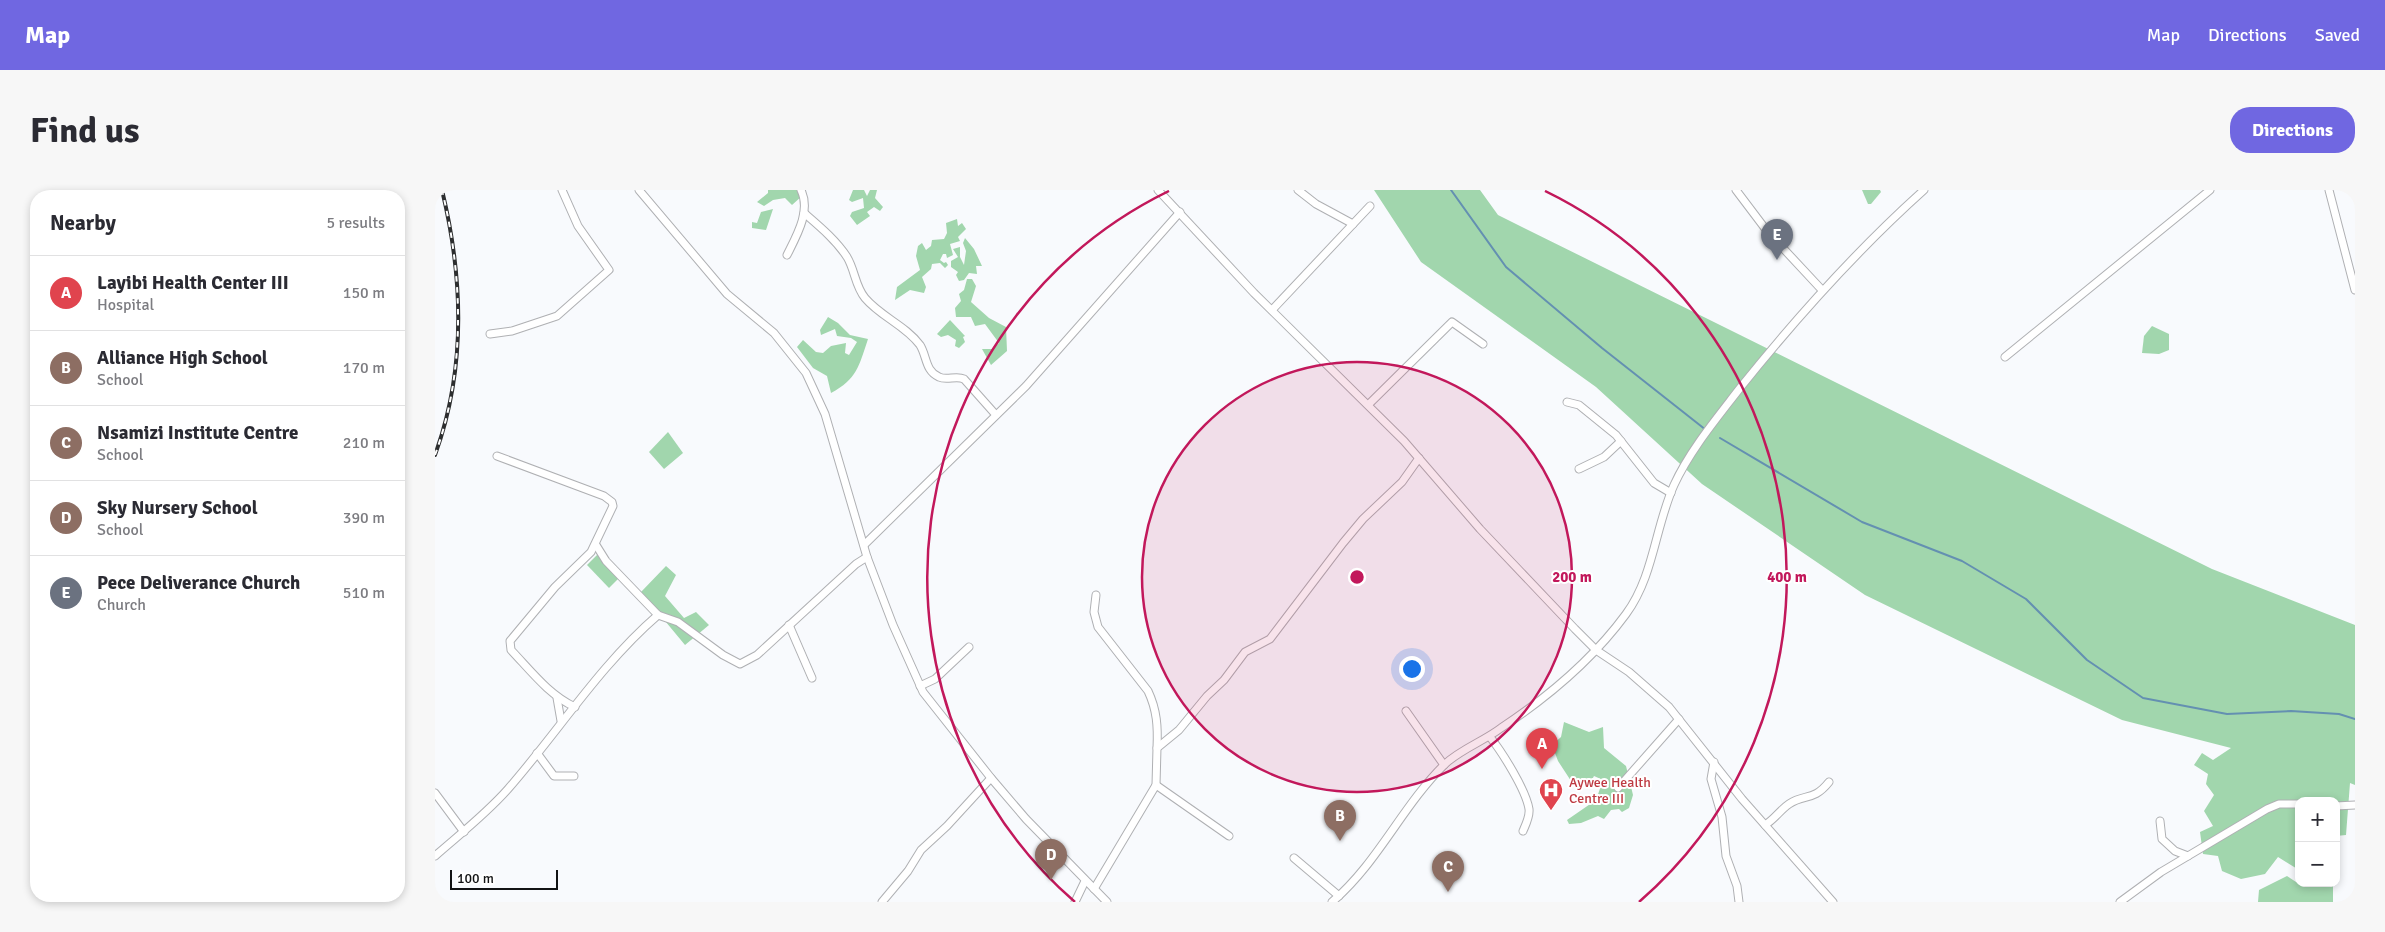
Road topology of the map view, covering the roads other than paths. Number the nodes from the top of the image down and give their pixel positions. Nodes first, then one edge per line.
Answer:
1 (562, 190) edge
2 (639, 190) edge
3 (801, 190) edge
4 (1158, 190) edge
5 (1298, 190) edge
6 (1736, 190) edge
7 (1924, 190) edge
8 (2210, 190) edge
9 (2329, 190) edge
10 (1370, 206) dead end
11 (1180, 212) junction
12 (804, 213) junction
13 (1353, 224) junction
14 (787, 255) dead end
15 (1822, 290) junction
16 (2355, 290) edge
17 (1272, 310) junction
18 (490, 334) dead end
19 (1483, 344) dead end
20 (2005, 358) dead end
21 (1567, 402) dead end
22 (1369, 404) junction
23 (996, 415) junction
24 (1621, 441) junction
25 (497, 456) dead end
26 (1419, 458) junction
27 (1579, 469) dead end
28 (1671, 493) junction
29 (864, 544) junction
30 (596, 545) junction
31 (867, 557) junction
32 (1096, 595) dead end
33 (658, 615) junction
34 (789, 625) junction
35 (969, 648) dead end
36 (1596, 650) junction
37 (812, 678) dead end
38 (920, 686) junction
39 (557, 698) junction
40 (575, 707) junction
41 (1406, 711) dead end
42 (1679, 719) junction
43 (561, 721) junction
44 (1489, 736) junction
45 (1157, 748) junction
46 (537, 753) junction
47 (1714, 762) junction
48 (1444, 765) junction
49 (574, 776) dead end
50 (991, 778) junction
51 (1829, 782) dead end
52 (1156, 785) junction
53 (1619, 788) dead end
54 (435, 793) edge
55 (2295, 804) edge
56 (2355, 805) edge
57 (2340, 806) edge
58 (2160, 821) dead end
59 (1765, 825) junction
60 (1523, 831) dead end
61 (464, 832) junction
62 (1229, 836) dead end
63 (435, 856) edge
64 (2187, 856) junction
65 (1294, 858) dead end
66 (1085, 881) junction
67 (1094, 890) junction
68 (1339, 896) junction
69 (882, 902) edge
70 (1075, 902) edge
71 (1107, 902) edge
72 (1332, 902) edge
73 (1739, 902) edge
74 (1833, 902) edge
75 (2120, 902) edge

1 - 18 street
2 - 29 street
3 - 12 street
4 - 11 street
5 - 13 street
6 - 15 street
7 - 15 street
8 - 20 street
9 - 16 street
10 - 13 street
11 - 17 street
11 - 23 street
12 - 14 street
12 - 23 street
13 - 17 street
15 - 28 street
17 - 22 street
19 - 22 street
21 - 24 street
22 - 26 street
23 - 29 street
24 - 27 street
24 - 28 street
25 - 30 street
26 - 36 street
26 - 45 street
28 - 36 street
29 - 31 street
30 - 33 street
30 - 39 street
31 - 34 street
31 - 38 street
32 - 45 street
33 - 34 street
33 - 40 street
34 - 37 street
35 - 38 street
36 - 42 street
36 - 44 street
38 - 50 street
39 - 40 street
39 - 43 street
40 - 43 street
41 - 48 street
42 - 47 street
42 - 53 street
43 - 46 street
44 - 48 street
44 - 60 street
45 - 52 street
46 - 49 street
46 - 61 street
47 - 59 street
47 - 73 street
48 - 68 street
50 - 66 street
50 - 69 street
51 - 59 street
52 - 62 street
52 - 67 street
54 - 61 street
55 - 64 street
56 - 57 street
58 - 64 street
59 - 74 street
61 - 63 street
64 - 75 street
65 - 68 street
66 - 67 street
66 - 70 street
67 - 71 street
68 - 72 street

